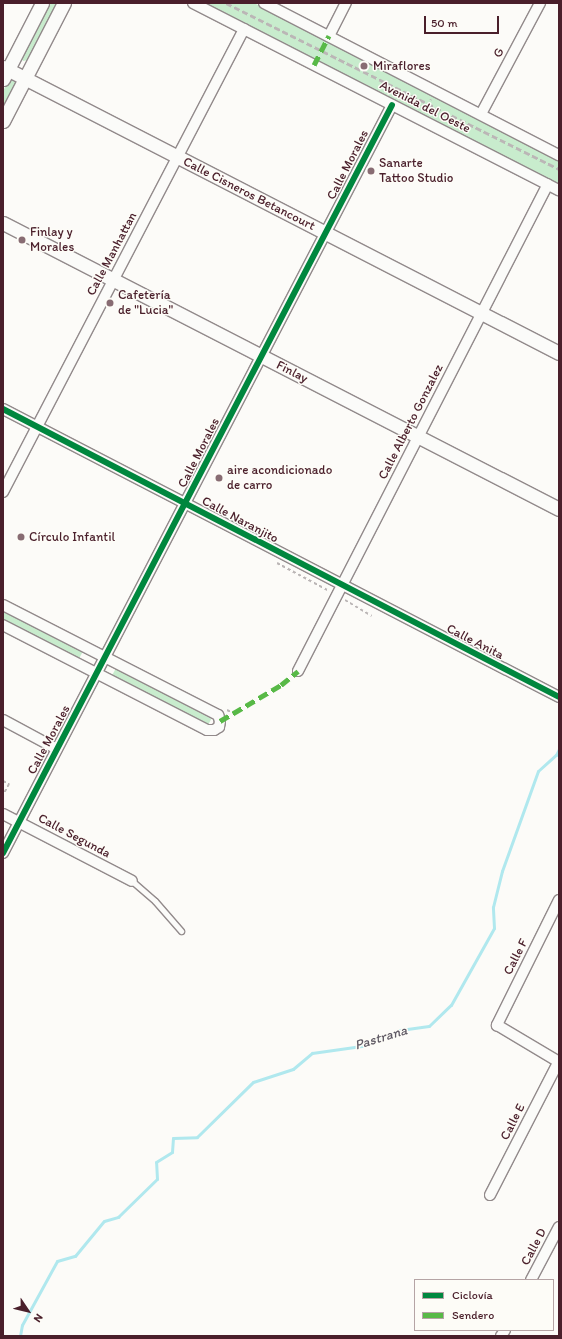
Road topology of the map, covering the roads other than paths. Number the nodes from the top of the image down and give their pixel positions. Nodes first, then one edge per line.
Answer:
1 (42, 3) edge
2 (64, 3) edge
3 (193, 3) edge
4 (264, 3) edge
5 (346, 3) edge
6 (540, 3) edge
7 (244, 29) junction
8 (329, 36) junction
9 (5, 72) edge
10 (25, 78) junction
11 (392, 105) junction
12 (481, 114) junction
13 (3, 121) edge
14 (559, 155) edge
15 (178, 157) junction
16 (548, 184) junction
17 (559, 190) edge
18 (3, 224) edge
19 (326, 233) junction
20 (113, 280) junction
21 (482, 313) junction
22 (559, 353) edge
23 (261, 356) junction
24 (3, 409) edge
25 (37, 426) junction
26 (418, 437) junction
27 (3, 492) edge
28 (185, 503) junction
29 (559, 509) edge
30 (342, 586) junction
31 (3, 605) edge
32 (382, 607) joint
33 (3, 625) edge
34 (105, 657) junction
35 (298, 671) dead end
36 (96, 673) junction
37 (559, 697) edge
38 (3, 720) edge
39 (57, 749) junction
40 (3, 814) edge
41 (19, 822) junction
42 (3, 853) edge
43 (132, 881) joint
44 (559, 900) edge
45 (180, 931) dead end
46 (559, 1062) edge
47 (490, 1195) dead end
48 (559, 1227) edge
49 (532, 1279) edge

1 - 9 street
2 - 10 street
3 - 7 street, Avenida del Oeste
4 - 8 street, Avenida del Oeste
5 - 8 street
6 - 12 street, G
7 - 11 street, Avenida del Oeste
7 - 15 street, Calle Manhattan
8 - 12 street, Avenida del Oeste
9 - 10 street, Calle Cisneros Betancourt
10 - 13 street
10 - 15 street, Calle Cisneros Betancourt
11 - 16 street, Avenida del Oeste
11 - 19 street, Calle Morales
12 - 14 street, Avenida del Oeste
15 - 19 street, Calle Cisneros Betancourt
15 - 20 street, Calle Manhattan
16 - 17 street, Avenida del Oeste
16 - 21 street, Calle Alberto Gonzalez
18 - 20 street, Finlay
19 - 21 street, Calle Cisneros Betancourt
19 - 23 street, Calle Morales
20 - 23 street, Finlay
20 - 25 street, Calle Manhattan
21 - 22 street, Calle Cisneros Betancourt
21 - 26 street, Calle Alberto Gonzalez
23 - 26 street, Finlay
23 - 28 street, Calle Morales
24 - 25 street, Calle Naranjito
25 - 27 street, Calle Manhattan
25 - 28 street, Calle Naranjito
26 - 29 street, Finlay
26 - 30 street, Calle Alberto Gonzalez
28 - 30 street, Calle Naranjito
28 - 34 street, Calle Morales
30 - 32 street, Calle Naranjito
30 - 35 street, Calle Alberto Gonzalez
31 - 34 street
32 - 37 street, Calle Anita
33 - 36 street
34 - 36 street, Calle Morales
34 - 36 street
36 - 39 street, Calle Morales
38 - 39 street
39 - 41 street, Calle Morales
40 - 41 street, Calle Segunda
41 - 42 street, Calle Morales
41 - 43 street, Calle Segunda
43 - 45 lane
44 - 46 street, Calle F
46 - 47 street, Calle E
48 - 49 street, Calle D

